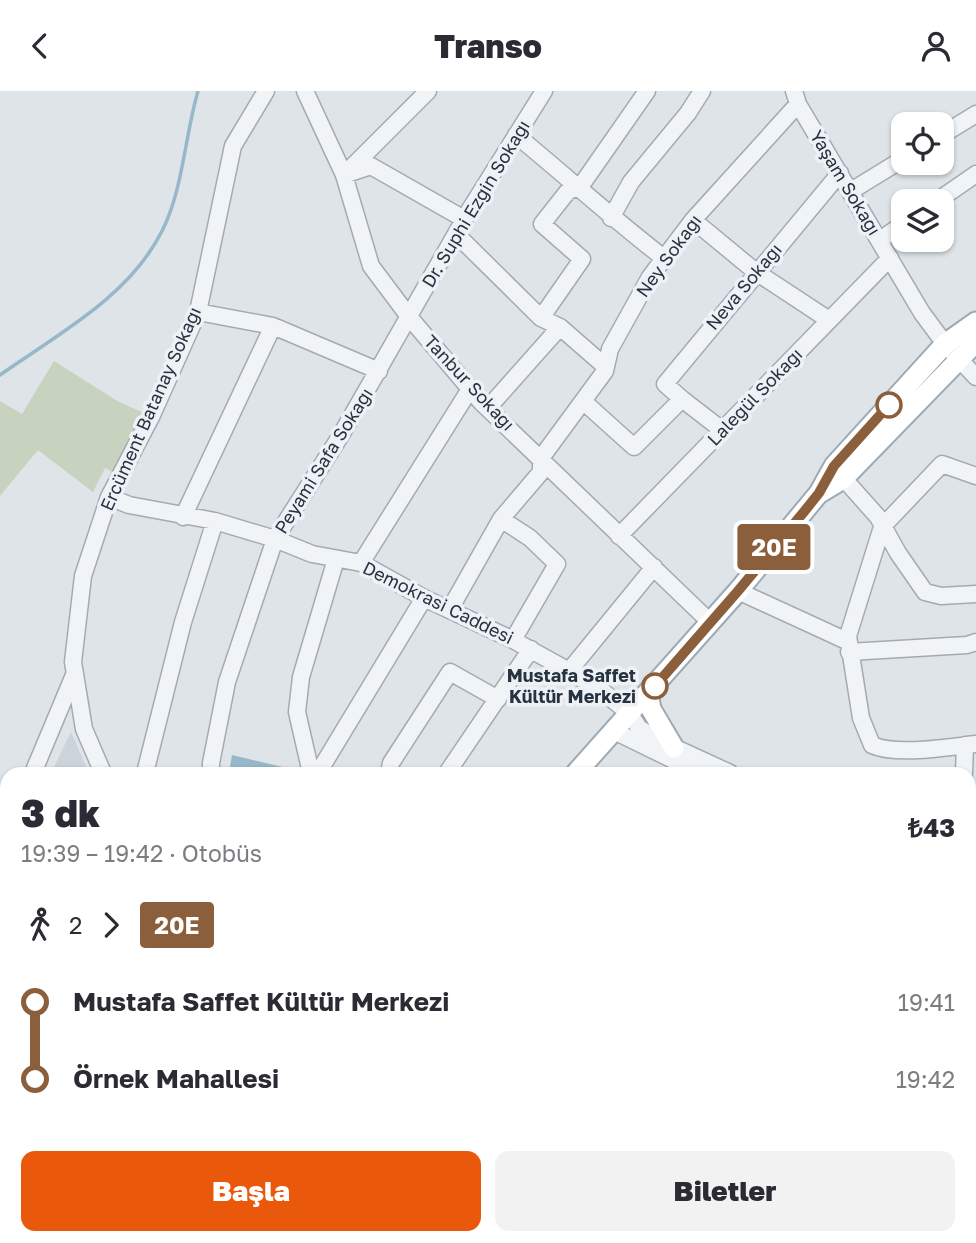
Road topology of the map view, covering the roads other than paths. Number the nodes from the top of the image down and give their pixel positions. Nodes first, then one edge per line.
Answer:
1 (266, 91) edge
2 (305, 91) edge
3 (428, 91) edge
4 (544, 91) edge
5 (647, 91) edge
6 (702, 91) edge
7 (796, 98) edge
8 (976, 114) edge
9 (954, 128) edge
10 (516, 135) junction
11 (891, 166) edge
12 (840, 173) junction
13 (976, 174) edge
14 (344, 175) junction
15 (580, 187) junction
16 (954, 189) edge
17 (851, 191) junction
18 (611, 218) junction
19 (693, 220) junction
20 (460, 227) junction
21 (891, 232) edge
22 (880, 240) junction
23 (890, 258) junction
24 (665, 259) junction
25 (756, 272) junction
26 (198, 312) junction
27 (410, 318) junction
28 (541, 318) junction
29 (829, 320) junction
30 (976, 322) edge
31 (273, 326) junction
32 (560, 327) junction
33 (976, 342) edge
34 (945, 344) junction
35 (958, 359) junction
36 (606, 367) junction
37 (379, 371) junction
38 (976, 377) edge
39 (470, 389) junction
40 (682, 399) junction
41 (584, 403) junction
42 (488, 408) junction
43 (722, 431) junction
44 (541, 458) junction
45 (838, 473) junction
46 (976, 476) edge
47 (108, 497) junction
48 (183, 517) junction
49 (501, 519) junction
50 (215, 521) junction
51 (882, 527) junction
52 (619, 536) junction
53 (275, 540) junction
54 (336, 559) junction
55 (361, 563) junction
56 (654, 567) junction
57 (738, 591) junction
58 (976, 594) edge
59 (424, 598) junction
60 (450, 609) junction
61 (711, 623) junction
62 (513, 640) junction
63 (976, 642) edge
64 (849, 647) junction
65 (531, 649) junction
66 (569, 671) junction
67 (75, 673) junction
68 (648, 693) junction
69 (498, 699) junction
70 (630, 714) junction
71 (614, 731) junction
72 (971, 744) edge
73 (674, 748) junction
74 (36, 767) edge
75 (100, 767) edge
76 (147, 767) edge
77 (211, 767) edge
78 (310, 767) edge
79 (322, 767) edge
80 (390, 767) edge
81 (451, 767) edge
82 (581, 767) edge
83 (688, 767) edge
84 (717, 767) edge
85 (965, 767) edge

1 - 26 street, Ercüment Batanay Sokağı
2 - 14 street, Tanbur Sokağı
3 - 14 street
4 - 10 street, Dr. Suphi Ezgin Sokağı
5 - 15 street
6 - 18 street
7 - 12 street, Yaşam Sokağı
7 - 19 street, Ney Sokağı
8 - 9 street
10 - 15 street
10 - 20 street, Dr. Suphi Ezgin Sokağı
11 - 17 street
12 - 17 street, Yaşam Sokağı
12 - 25 street, Neva Sokağı
13 - 16 street
14 - 20 street
14 - 27 street, Tanbur Sokağı
15 - 18 street
15 - 28 street
17 - 22 street, Yaşam Sokağı
18 - 24 street
19 - 24 street, Ney Sokağı
19 - 25 street
20 - 27 street, Dr. Suphi Ezgin Sokağı
20 - 28 street
21 - 22 street
22 - 23 street, Yaşam Sokağı
23 - 29 street, Lalegül Sokağı
23 - 34 street, Yaşam Sokağı
24 - 36 street, Ney Sokağı
25 - 29 street
25 - 40 street, Neva Sokağı
26 - 31 street
26 - 47 street, Ercüment Batanay Sokağı
27 - 37 street, Peyami Safa Sokağı
27 - 39 street, Tanbur Sokağı
28 - 32 street
29 - 43 street, Lalegül Sokağı
30 - 34 main road
31 - 37 street
31 - 48 street
32 - 36 street
32 - 42 street
33 - 35 main road
34 - 35 street, Yaşam Sokağı
34 - 45 main road
35 - 38 street, Yaşam Sokağı
35 - 45 main road
36 - 41 street, Ney Sokağı
37 - 53 street, Peyami Safa Sokağı
39 - 42 street, Tanbur Sokağı
39 - 55 street
40 - 41 street
40 - 43 street
41 - 44 street, Ney Sokağı
42 - 44 street, Tanbur Sokağı
43 - 52 street, Lalegül Sokağı
44 - 49 street, Ney Sokağı
44 - 52 street, Tanbur Sokağı
45 - 51 street
45 - 57 main road
46 - 51 street
47 - 48 street, Demokrasi Caddesi
47 - 67 street, Ercüment Batanay Sokağı
48 - 50 street, Demokrasi Caddesi
49 - 60 street, Ney Sokağı
49 - 62 street
50 - 53 street, Demokrasi Caddesi
50 - 76 street
51 - 58 street
51 - 64 street
52 - 56 street, Tanbur Sokağı
53 - 54 street, Demokrasi Caddesi
53 - 77 street, Peyami Safa Sokağı
54 - 55 street, Demokrasi Caddesi
54 - 78 street
55 - 59 street, Demokrasi Caddesi
56 - 61 street, Tanbur Sokağı
56 - 66 street
57 - 61 main road
57 - 64 street
59 - 60 street, Demokrasi Caddesi
59 - 79 street
60 - 62 street, Demokrasi Caddesi
61 - 68 main road
62 - 65 street, Demokrasi Caddesi
63 - 64 street
64 - 72 street
65 - 66 street, Demokrasi Caddesi
65 - 69 street
66 - 70 street, Demokrasi Caddesi
67 - 74 street
67 - 75 street, Ercüment Batanay Sokağı
68 - 70 main road
68 - 73 main road
69 - 80 street
69 - 81 street
70 - 71 main road
70 - 73 street, Demokrasi Caddesi
71 - 82 main road
71 - 83 street
72 - 85 street
73 - 84 street, Demokrasi Caddesi

